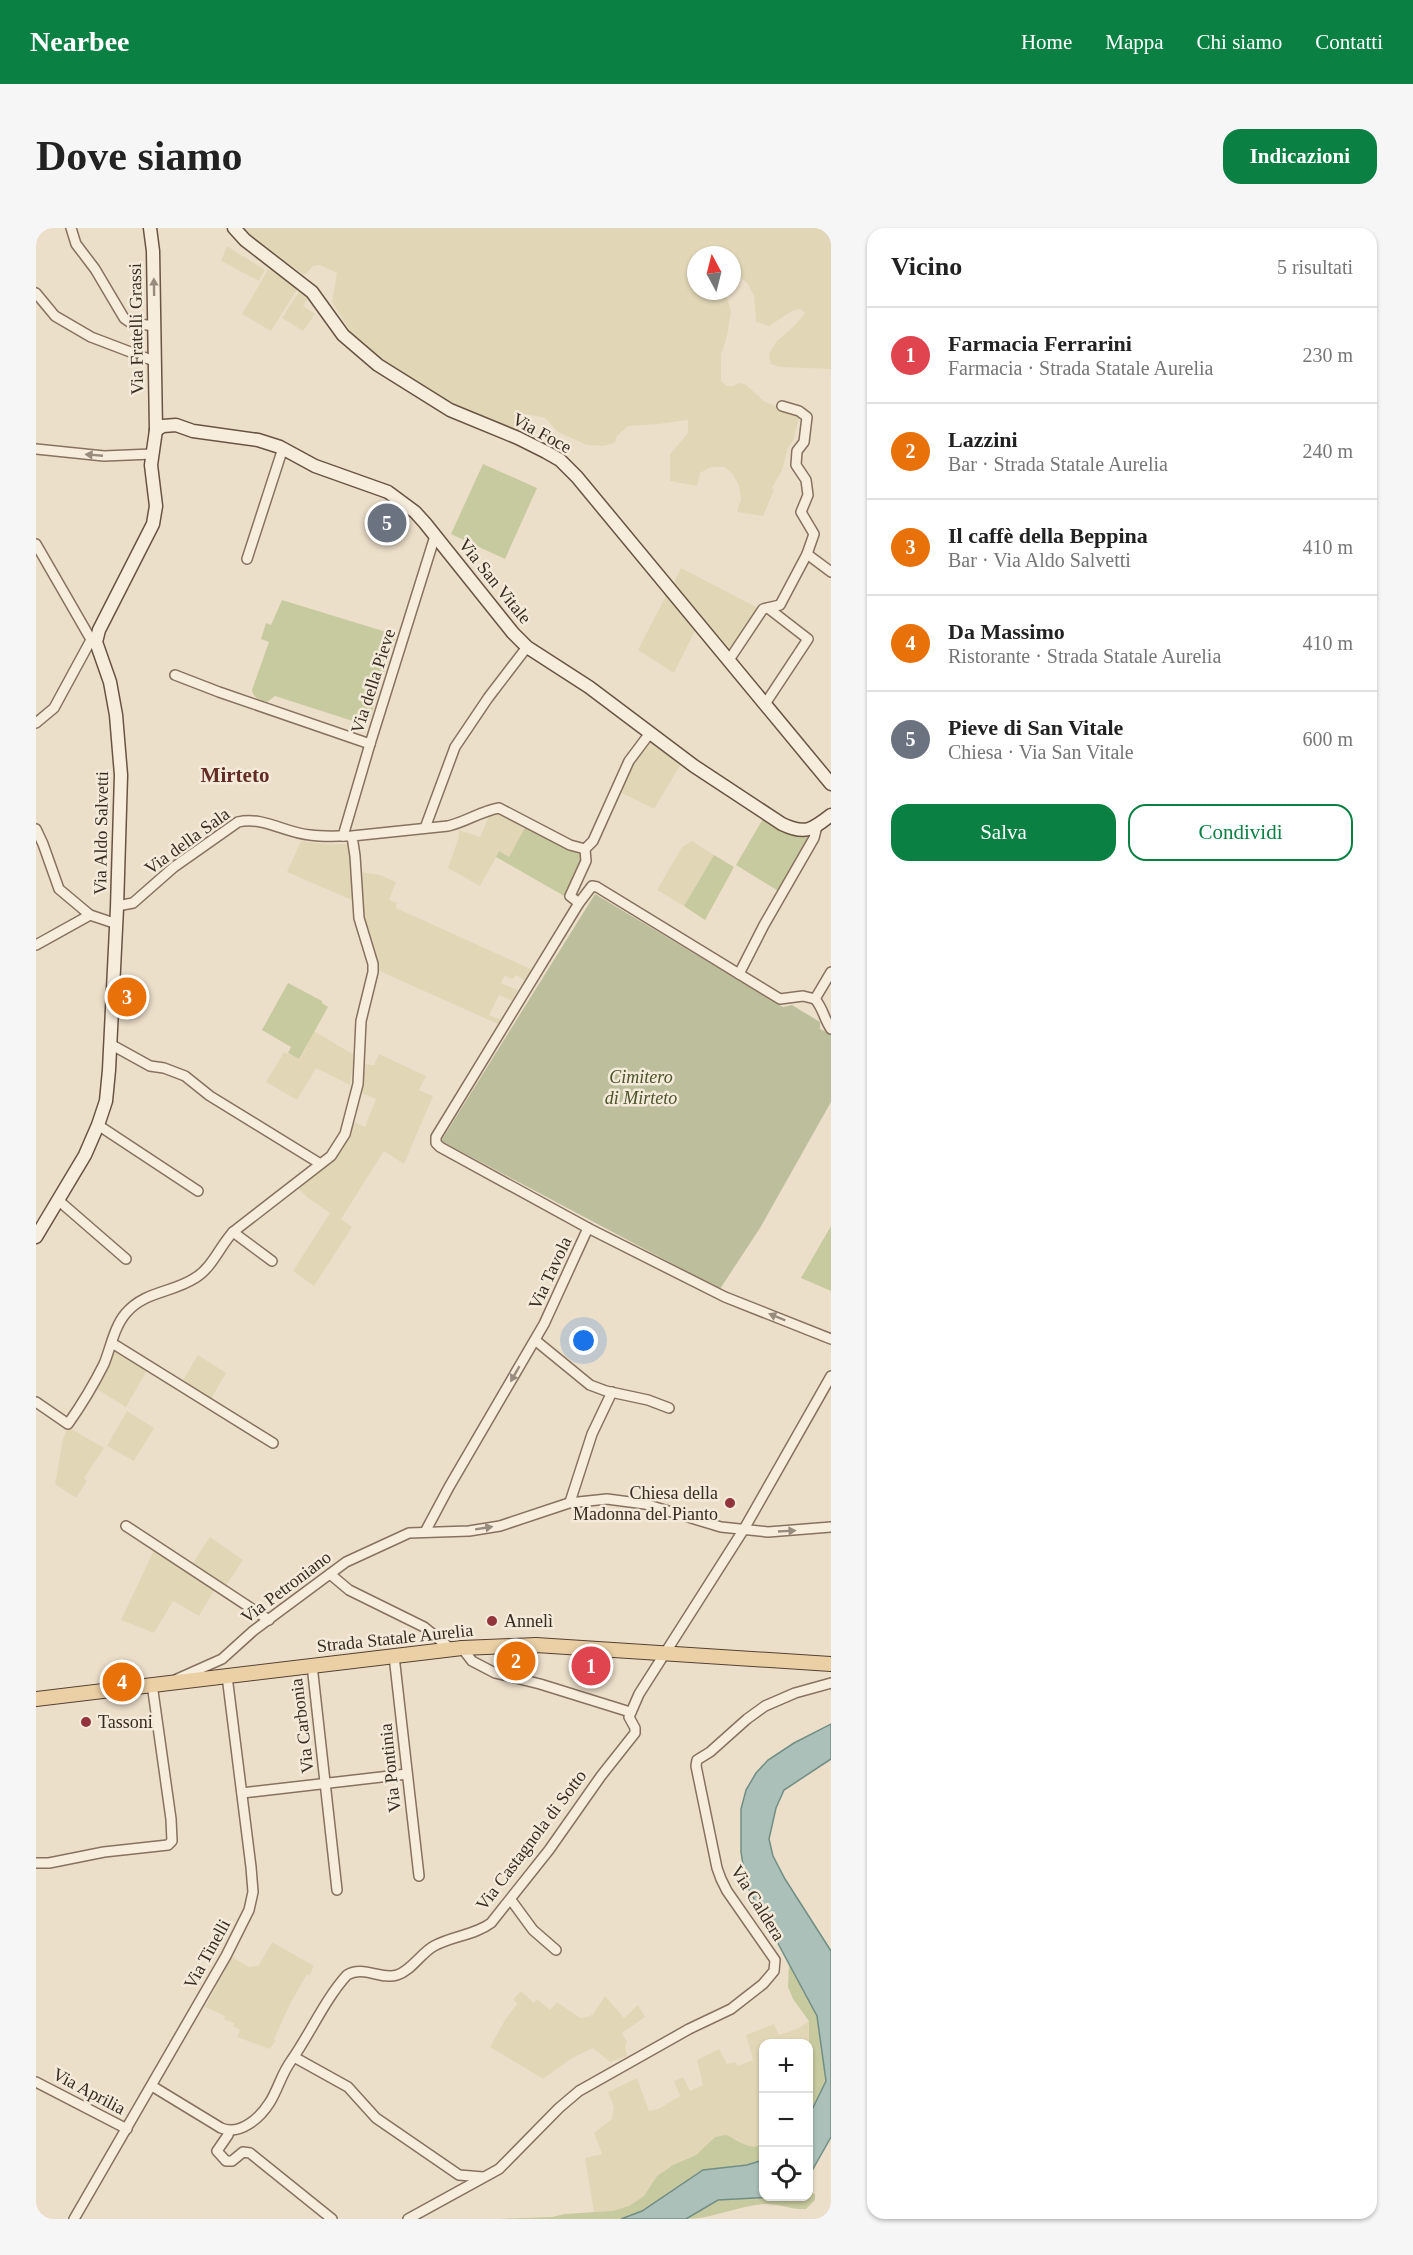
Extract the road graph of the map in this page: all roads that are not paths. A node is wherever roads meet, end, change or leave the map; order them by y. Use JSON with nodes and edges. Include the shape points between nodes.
{"nodes":[{"id":1,"x":71,"y":228,"type":"edge"},
{"id":2,"x":150,"y":228,"type":"edge"},
{"id":3,"x":234,"y":228,"type":"edge"},
{"id":4,"x":36,"y":293,"type":"edge"},
{"id":5,"x":154,"y":326,"type":"junction"},
{"id":6,"x":154,"y":361,"type":"junction"},
{"id":7,"x":782,"y":406,"type":"dead end"},
{"id":8,"x":156,"y":430,"type":"junction"},
{"id":9,"x":283,"y":448,"type":"junction"},
{"id":10,"x":36,"y":449,"type":"edge"},
{"id":11,"x":152,"y":454,"type":"junction"},
{"id":12,"x":435,"y":536,"type":"junction"},
{"id":13,"x":36,"y":544,"type":"edge"},
{"id":14,"x":807,"y":554,"type":"junction"},
{"id":15,"x":247,"y":559,"type":"dead end"},
{"id":16,"x":831,"y":572,"type":"edge"},
{"id":17,"x":768,"y":608,"type":"junction"},
{"id":18,"x":94,"y":640,"type":"junction"},
{"id":19,"x":527,"y":646,"type":"junction"},
{"id":20,"x":729,"y":660,"type":"junction"},
{"id":21,"x":176,"y":675,"type":"dead end"},
{"id":22,"x":765,"y":704,"type":"junction"},
{"id":23,"x":36,"y":723,"type":"edge"},
{"id":24,"x":650,"y":733,"type":"junction"},
{"id":25,"x":370,"y":744,"type":"junction"},
{"id":26,"x":831,"y":784,"type":"edge"},
{"id":27,"x":831,"y":815,"type":"edge"},
{"id":28,"x":817,"y":826,"type":"junction"},
{"id":29,"x":424,"y":828,"type":"junction"},
{"id":30,"x":36,"y":830,"type":"edge"},
{"id":31,"x":347,"y":836,"type":"junction"},
{"id":32,"x":585,"y":849,"type":"junction"},
{"id":33,"x":579,"y":903,"type":"junction"},
{"id":34,"x":117,"y":906,"type":"junction"},
{"id":35,"x":90,"y":915,"type":"junction"},
{"id":36,"x":117,"y":924,"type":"junction"},
{"id":37,"x":36,"y":945,"type":"edge"},
{"id":38,"x":831,"y":972,"type":"edge"},
{"id":39,"x":739,"y":974,"type":"junction"},
{"id":40,"x":815,"y":999,"type":"junction"},
{"id":41,"x":831,"y":1029,"type":"edge"},
{"id":42,"x":112,"y":1045,"type":"junction"},
{"id":43,"x":98,"y":1125,"type":"junction"},
{"id":44,"x":320,"y":1163,"type":"junction"},
{"id":45,"x":198,"y":1191,"type":"dead end"},
{"id":46,"x":57,"y":1200,"type":"junction"},
{"id":47,"x":588,"y":1228,"type":"junction"},
{"id":48,"x":233,"y":1232,"type":"junction"},
{"id":49,"x":36,"y":1237,"type":"edge"},
{"id":50,"x":126,"y":1259,"type":"dead end"},
{"id":51,"x":272,"y":1261,"type":"dead end"},
{"id":52,"x":831,"y":1339,"type":"edge"},
{"id":53,"x":535,"y":1340,"type":"junction"},
{"id":54,"x":112,"y":1343,"type":"junction"},
{"id":55,"x":831,"y":1376,"type":"edge"},
{"id":56,"x":612,"y":1392,"type":"junction"},
{"id":57,"x":36,"y":1402,"type":"edge"},
{"id":58,"x":669,"y":1408,"type":"dead end"},
{"id":59,"x":273,"y":1443,"type":"dead end"},
{"id":60,"x":570,"y":1502,"type":"junction"},
{"id":61,"x":126,"y":1526,"type":"dead end"},
{"id":62,"x":831,"y":1527,"type":"edge"},
{"id":63,"x":744,"y":1529,"type":"junction"},
{"id":64,"x":425,"y":1532,"type":"junction"},
{"id":65,"x":330,"y":1575,"type":"junction"},
{"id":66,"x":269,"y":1620,"type":"junction"},
{"id":67,"x":457,"y":1649,"type":"junction"},
{"id":68,"x":665,"y":1653,"type":"junction"},
{"id":69,"x":394,"y":1656,"type":"junction"},
{"id":70,"x":831,"y":1664,"type":"edge"},
{"id":71,"x":312,"y":1665,"type":"junction"},
{"id":72,"x":227,"y":1676,"type":"junction"},
{"id":73,"x":172,"y":1682,"type":"junction"},
{"id":74,"x":831,"y":1683,"type":"edge"},
{"id":75,"x":152,"y":1684,"type":"junction"},
{"id":76,"x":36,"y":1699,"type":"edge"},
{"id":77,"x":630,"y":1712,"type":"junction"},
{"id":78,"x":407,"y":1774,"type":"junction"},
{"id":79,"x":325,"y":1783,"type":"junction"},
{"id":80,"x":242,"y":1793,"type":"junction"},
{"id":81,"x":36,"y":1863,"type":"edge"},
{"id":82,"x":419,"y":1876,"type":"dead end"},
{"id":83,"x":338,"y":1890,"type":"dead end"},
{"id":84,"x":511,"y":1900,"type":"junction"},
{"id":85,"x":556,"y":1950,"type":"dead end"},
{"id":86,"x":294,"y":2057,"type":"junction"},
{"id":87,"x":36,"y":2082,"type":"edge"},
{"id":88,"x":152,"y":2085,"type":"junction"},
{"id":89,"x":127,"y":2130,"type":"junction"},
{"id":90,"x":229,"y":2131,"type":"junction"},
{"id":91,"x":485,"y":2177,"type":"junction"},
{"id":92,"x":74,"y":2219,"type":"edge"},
{"id":93,"x":332,"y":2219,"type":"edge"},
{"id":94,"x":408,"y":2219,"type":"edge"}],
"edges":[{"from":1,"to":5,"type":"street","via":[[76,244],[124,318]]},
{"from":5,"to":2,"type":"street","name":"Via Fratelli Grassi","one_way":true},
{"from":3,"to":20,"type":"street","name":"Via Foce","via":[[312,292],[343,335],[378,365],[450,410],[560,460]]},
{"from":4,"to":6,"type":"street","via":[[55,316],[91,337]]},
{"from":5,"to":6,"type":"street","name":"Via Fratelli Grassi"},
{"from":6,"to":8,"type":"street","name":"Via Fratelli Grassi"},
{"from":7,"to":14,"type":"street","via":[[807,417],[796,465],[806,480],[808,495],[801,512],[814,534]]},
{"from":8,"to":9,"type":"street","name":"Via San Vitale","via":[[177,425]]},
{"from":8,"to":11,"type":"street"},
{"from":9,"to":12,"type":"street","name":"Via San Vitale","via":[[315,466],[387,492],[415,512]]},
{"from":9,"to":15,"type":"street"},
{"from":11,"to":10,"type":"street","one_way":true,"via":[[104,456]]},
{"from":11,"to":18,"type":"street","via":[[156,506],[153,524]]},
{"from":12,"to":19,"type":"street","name":"Via San Vitale"},
{"from":12,"to":25,"type":"street","name":"Via della Pieve"},
{"from":13,"to":18,"type":"street"},
{"from":14,"to":16,"type":"street"},
{"from":14,"to":17,"type":"street","via":[[780,605]]},
{"from":17,"to":20,"type":"street","via":[[763,609]]},
{"from":17,"to":22,"type":"street","via":[[808,639]]},
{"from":18,"to":23,"type":"street","via":[[54,708]]},
{"from":18,"to":34,"type":"street","name":"Via Aldo Salvetti","via":[[110,682],[120,749]]},
{"from":19,"to":24,"type":"street","name":"Via San Vitale"},
{"from":19,"to":29,"type":"street","via":[[455,747]]},
{"from":20,"to":22,"type":"street","name":"Via Foce"},
{"from":21,"to":25,"type":"street"},
{"from":22,"to":26,"type":"street","name":"Via Foce"},
{"from":24,"to":28,"type":"street","name":"Via San Vitale","via":[[782,824],[796,831]]},
{"from":24,"to":32,"type":"street","via":[[629,761],[593,841]]},
{"from":25,"to":31,"type":"street","name":"Via della Pieve"},
{"from":27,"to":28,"type":"street"},
{"from":28,"to":39,"type":"street"},
{"from":29,"to":31,"type":"street","name":"Via della Sala"},
{"from":29,"to":32,"type":"street","name":"Via della Sala","via":[[462,823],[499,808],[570,846]]},
{"from":30,"to":35,"type":"street","via":[[59,889]]},
{"from":31,"to":34,"type":"street","name":"Via della Sala","via":[[310,835],[248,819],[238,822],[174,867],[133,903]]},
{"from":31,"to":44,"type":"street","via":[[356,856],[358,911],[373,972],[361,1021],[358,1084],[345,1134],[331,1156]]},
{"from":32,"to":33,"type":"street","via":[[587,857],[570,896]]},
{"from":33,"to":39,"type":"street","via":[[588,889],[597,887]]},
{"from":33,"to":47,"type":"street","via":[[436,1137],[436,1143]]},
{"from":34,"to":36,"type":"street","name":"Via Aldo Salvetti"},
{"from":35,"to":36,"type":"street"},
{"from":35,"to":37,"type":"street"},
{"from":36,"to":42,"type":"street","name":"Via Aldo Salvetti"},
{"from":38,"to":40,"type":"street"},
{"from":39,"to":40,"type":"street","via":[[780,999]]},
{"from":40,"to":41,"type":"street"},
{"from":42,"to":43,"type":"street","name":"Via Aldo Salvetti","via":[[106,1101]]},
{"from":42,"to":44,"type":"street","via":[[150,1066],[185,1077]]},
{"from":43,"to":45,"type":"street"},
{"from":43,"to":46,"type":"street","name":"Via Aldo Salvetti"},
{"from":44,"to":48,"type":"street"},
{"from":46,"to":49,"type":"street","name":"Via Aldo Salvetti"},
{"from":46,"to":50,"type":"street"},
{"from":52,"to":47,"type":"street","name":"Via Tavola","one_way":true,"via":[[724,1297]]},
{"from":47,"to":53,"type":"street","name":"Via Tavola"},
{"from":48,"to":51,"type":"street"},
{"from":48,"to":54,"type":"street","via":[[196,1277],[139,1300],[118,1324]]},
{"from":53,"to":56,"type":"street","via":[[590,1385]]},
{"from":53,"to":64,"type":"street","name":"Via Tavola","one_way":true},
{"from":54,"to":57,"type":"street","via":[[103,1366],[68,1424]]},
{"from":54,"to":59,"type":"street"},
{"from":55,"to":63,"type":"street","name":"Via Castagnola di Sotto"},
{"from":56,"to":58,"type":"street"},
{"from":56,"to":60,"type":"street","via":[[592,1434]]},
{"from":60,"to":63,"type":"street","name":"Via Petroniano","via":[[624,1500],[706,1524]]},
{"from":64,"to":60,"type":"street","name":"Via Petroniano","one_way":true,"via":[[500,1526]]},
{"from":61,"to":66,"type":"street"},
{"from":63,"to":62,"type":"street","name":"Via Petroniano","one_way":true,"via":[[768,1532]]},
{"from":63,"to":68,"type":"street","name":"Via Castagnola di Sotto"},
{"from":64,"to":65,"type":"street","name":"Via Petroniano","via":[[410,1533],[346,1562]]},
{"from":65,"to":66,"type":"street","name":"Via Petroniano"},
{"from":65,"to":67,"type":"street","via":[[349,1590]]},
{"from":66,"to":73,"type":"street","name":"Via Petroniano","via":[[222,1659]]},
{"from":67,"to":68,"type":"main road","name":"Strada Statale Aurelia","via":[[536,1644]]},
{"from":67,"to":69,"type":"main road","name":"Strada Statale Aurelia"},
{"from":67,"to":77,"type":"street","via":[[495,1673]]},
{"from":68,"to":70,"type":"main road","name":"Strada Statale Aurelia"},
{"from":68,"to":77,"type":"street","name":"Via Castagnola di Sotto"},
{"from":69,"to":71,"type":"main road","name":"Strada Statale Aurelia"},
{"from":69,"to":78,"type":"street","name":"Via Pontinia"},
{"from":71,"to":72,"type":"main road","name":"Strada Statale Aurelia"},
{"from":71,"to":79,"type":"street","name":"Via Carbonia"},
{"from":72,"to":73,"type":"main road","name":"Strada Statale Aurelia"},
{"from":72,"to":80,"type":"street","name":"Via Tinelli"},
{"from":73,"to":75,"type":"main road","name":"Strada Statale Aurelia"},
{"from":74,"to":91,"type":"street","name":"Via Caldera","via":[[765,1706],[697,1760],[717,1868],[727,1891],[775,1960],[774,1971],[731,2009],[579,2091],[499,2169]]},
{"from":75,"to":76,"type":"main road","name":"Strada Statale Aurelia"},
{"from":75,"to":81,"type":"street","via":[[172,1841],[168,1845]]},
{"from":77,"to":84,"type":"street","name":"Via Castagnola di Sotto","via":[[635,1733]]},
{"from":78,"to":79,"type":"street","name":"Via Carbonia"},
{"from":78,"to":82,"type":"street","name":"Via Pontinia"},
{"from":79,"to":80,"type":"street","name":"Via Carbonia"},
{"from":79,"to":83,"type":"street","name":"Via Carbonia"},
{"from":80,"to":88,"type":"street","name":"Via Tinelli","via":[[253,1892],[249,1910]]},
{"from":84,"to":85,"type":"street"},
{"from":84,"to":86,"type":"street","name":"Via Castagnola di Sotto","via":[[486,1926],[433,1947],[396,1976],[352,1972]]},
{"from":86,"to":90,"type":"street","name":"Via Castagnola di Sotto","via":[[270,2103],[247,2126]]},
{"from":86,"to":91,"type":"street","via":[[348,2087],[374,2115],[459,2175]]},
{"from":87,"to":89,"type":"street","name":"Via Aprilia"},
{"from":88,"to":89,"type":"street","name":"Via Tinelli"},
{"from":88,"to":90,"type":"street"},
{"from":89,"to":92,"type":"street","name":"Via Tinelli"},
{"from":90,"to":93,"type":"street","via":[[217,2153],[229,2162],[243,2152],[250,2153]]},
{"from":91,"to":94,"type":"street","name":"Via Caldera"}]}
